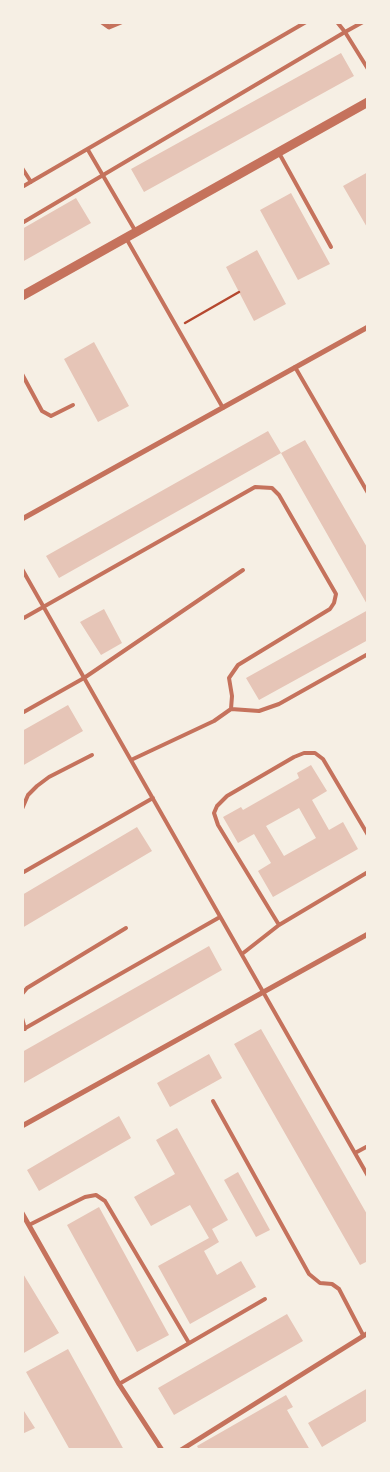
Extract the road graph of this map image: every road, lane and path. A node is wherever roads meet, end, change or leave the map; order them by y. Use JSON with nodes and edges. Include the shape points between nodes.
{"nodes":[{"id":1,"x":102,"y":22,"type":"edge"},
{"id":2,"x":121,"y":22,"type":"edge"},
{"id":3,"x":306,"y":22,"type":"edge"},
{"id":4,"x":337,"y":22,"type":"edge"},
{"id":5,"x":363,"y":22,"type":"edge"},
{"id":6,"x":345,"y":32,"type":"junction"},
{"id":7,"x":368,"y":69,"type":"edge"},
{"id":8,"x":368,"y":102,"type":"edge"},
{"id":9,"x":88,"y":150,"type":"junction"},
{"id":10,"x":278,"y":153,"type":"junction"},
{"id":11,"x":22,"y":168,"type":"edge"},
{"id":12,"x":103,"y":175,"type":"junction"},
{"id":13,"x":30,"y":182,"type":"junction"},
{"id":14,"x":22,"y":186,"type":"edge"},
{"id":15,"x":22,"y":222,"type":"edge"},
{"id":16,"x":136,"y":232,"type":"junction"},
{"id":17,"x":126,"y":238,"type":"junction"},
{"id":18,"x":331,"y":247,"type":"dead end"},
{"id":19,"x":239,"y":292,"type":"dead end"},
{"id":20,"x":22,"y":296,"type":"edge"},
{"id":21,"x":368,"y":326,"type":"edge"},
{"id":22,"x":177,"y":327,"type":"junction"},
{"id":23,"x":296,"y":367,"type":"junction"},
{"id":24,"x":22,"y":374,"type":"edge"},
{"id":25,"x":73,"y":404,"type":"dead end"},
{"id":26,"x":223,"y":408,"type":"junction"},
{"id":27,"x":368,"y":493,"type":"edge"},
{"id":28,"x":22,"y":519,"type":"edge"},
{"id":29,"x":22,"y":569,"type":"edge"},
{"id":30,"x":243,"y":570,"type":"dead end"},
{"id":31,"x":44,"y":607,"type":"junction"},
{"id":32,"x":22,"y":619,"type":"edge"},
{"id":33,"x":368,"y":654,"type":"edge"},
{"id":34,"x":84,"y":678,"type":"junction"},
{"id":35,"x":231,"y":709,"type":"junction"},
{"id":36,"x":22,"y":713,"type":"edge"},
{"id":37,"x":92,"y":755,"type":"dead end"},
{"id":38,"x":131,"y":760,"type":"junction"},
{"id":39,"x":153,"y":798,"type":"junction"},
{"id":40,"x":22,"y":809,"type":"edge"},
{"id":41,"x":368,"y":835,"type":"edge"},
{"id":42,"x":368,"y":872,"type":"edge"},
{"id":43,"x":22,"y":873,"type":"edge"},
{"id":44,"x":220,"y":917,"type":"junction"},
{"id":45,"x":279,"y":925,"type":"junction"},
{"id":46,"x":126,"y":928,"type":"dead end"},
{"id":47,"x":368,"y":934,"type":"edge"},
{"id":48,"x":242,"y":954,"type":"junction"},
{"id":49,"x":263,"y":992,"type":"junction"},
{"id":50,"x":22,"y":994,"type":"edge"},
{"id":51,"x":22,"y":1018,"type":"edge"},
{"id":52,"x":24,"y":1030,"type":"edge"},
{"id":53,"x":213,"y":1101,"type":"dead end"},
{"id":54,"x":22,"y":1126,"type":"edge"},
{"id":55,"x":368,"y":1146,"type":"edge"},
{"id":56,"x":355,"y":1153,"type":"junction"},
{"id":57,"x":368,"y":1176,"type":"edge"},
{"id":58,"x":22,"y":1213,"type":"edge"},
{"id":59,"x":29,"y":1225,"type":"junction"},
{"id":60,"x":265,"y":1299,"type":"dead end"},
{"id":61,"x":365,"y":1334,"type":"edge"},
{"id":62,"x":190,"y":1342,"type":"junction"},
{"id":63,"x":119,"y":1384,"type":"junction"},
{"id":64,"x":162,"y":1450,"type":"edge"},
{"id":65,"x":181,"y":1450,"type":"edge"}],
"edges":[{"from":1,"to":2,"type":"street","via":[[109,27]]},
{"from":3,"to":9,"type":"lane"},
{"from":4,"to":6,"type":"lane"},
{"from":5,"to":6,"type":"lane"},
{"from":6,"to":7,"type":"lane"},
{"from":6,"to":12,"type":"lane"},
{"from":8,"to":10,"type":"street"},
{"from":9,"to":12,"type":"lane"},
{"from":9,"to":13,"type":"lane"},
{"from":10,"to":16,"type":"street"},
{"from":10,"to":18,"type":"lane"},
{"from":11,"to":13,"type":"lane"},
{"from":12,"to":15,"type":"lane"},
{"from":12,"to":16,"type":"lane"},
{"from":13,"to":14,"type":"lane"},
{"from":16,"to":17,"type":"street"},
{"from":17,"to":20,"type":"street"},
{"from":17,"to":22,"type":"lane"},
{"from":19,"to":22,"type":"path"},
{"from":21,"to":23,"type":"street"},
{"from":22,"to":26,"type":"lane"},
{"from":23,"to":26,"type":"street"},
{"from":23,"to":27,"type":"lane"},
{"from":24,"to":25,"type":"lane","via":[[42,411],[51,416]]},
{"from":26,"to":28,"type":"street"},
{"from":29,"to":31,"type":"lane"},
{"from":30,"to":34,"type":"lane"},
{"from":31,"to":32,"type":"lane"},
{"from":31,"to":34,"type":"lane"},
{"from":31,"to":35,"type":"lane","via":[[255,487],[272,488],[336,594],[330,609],[238,665],[229,678]]},
{"from":33,"to":35,"type":"lane","via":[[279,704],[259,711]]},
{"from":34,"to":36,"type":"lane"},
{"from":34,"to":38,"type":"lane"},
{"from":35,"to":38,"type":"lane","via":[[214,721]]},
{"from":37,"to":40,"type":"lane","via":[[43,782],[28,794]]},
{"from":38,"to":39,"type":"lane"},
{"from":39,"to":43,"type":"lane"},
{"from":39,"to":44,"type":"lane"},
{"from":41,"to":45,"type":"lane","via":[[323,759],[315,754],[304,753],[294,757],[227,796],[216,806],[214,813],[218,825]]},
{"from":42,"to":45,"type":"lane"},
{"from":44,"to":48,"type":"lane"},
{"from":44,"to":52,"type":"lane"},
{"from":45,"to":48,"type":"lane"},
{"from":46,"to":50,"type":"lane"},
{"from":47,"to":49,"type":"street"},
{"from":48,"to":49,"type":"lane"},
{"from":49,"to":54,"type":"street"},
{"from":49,"to":56,"type":"lane"},
{"from":51,"to":52,"type":"lane"},
{"from":53,"to":61,"type":"lane","via":[[309,1274],[320,1283],[332,1284],[338,1289]]},
{"from":55,"to":56,"type":"lane"},
{"from":56,"to":57,"type":"lane"},
{"from":58,"to":59,"type":"street"},
{"from":59,"to":62,"type":"lane","via":[[85,1197],[96,1195],[105,1201]]},
{"from":59,"to":63,"type":"street"},
{"from":60,"to":62,"type":"lane"},
{"from":61,"to":65,"type":"street"},
{"from":62,"to":63,"type":"lane"},
{"from":63,"to":64,"type":"street"}]}
